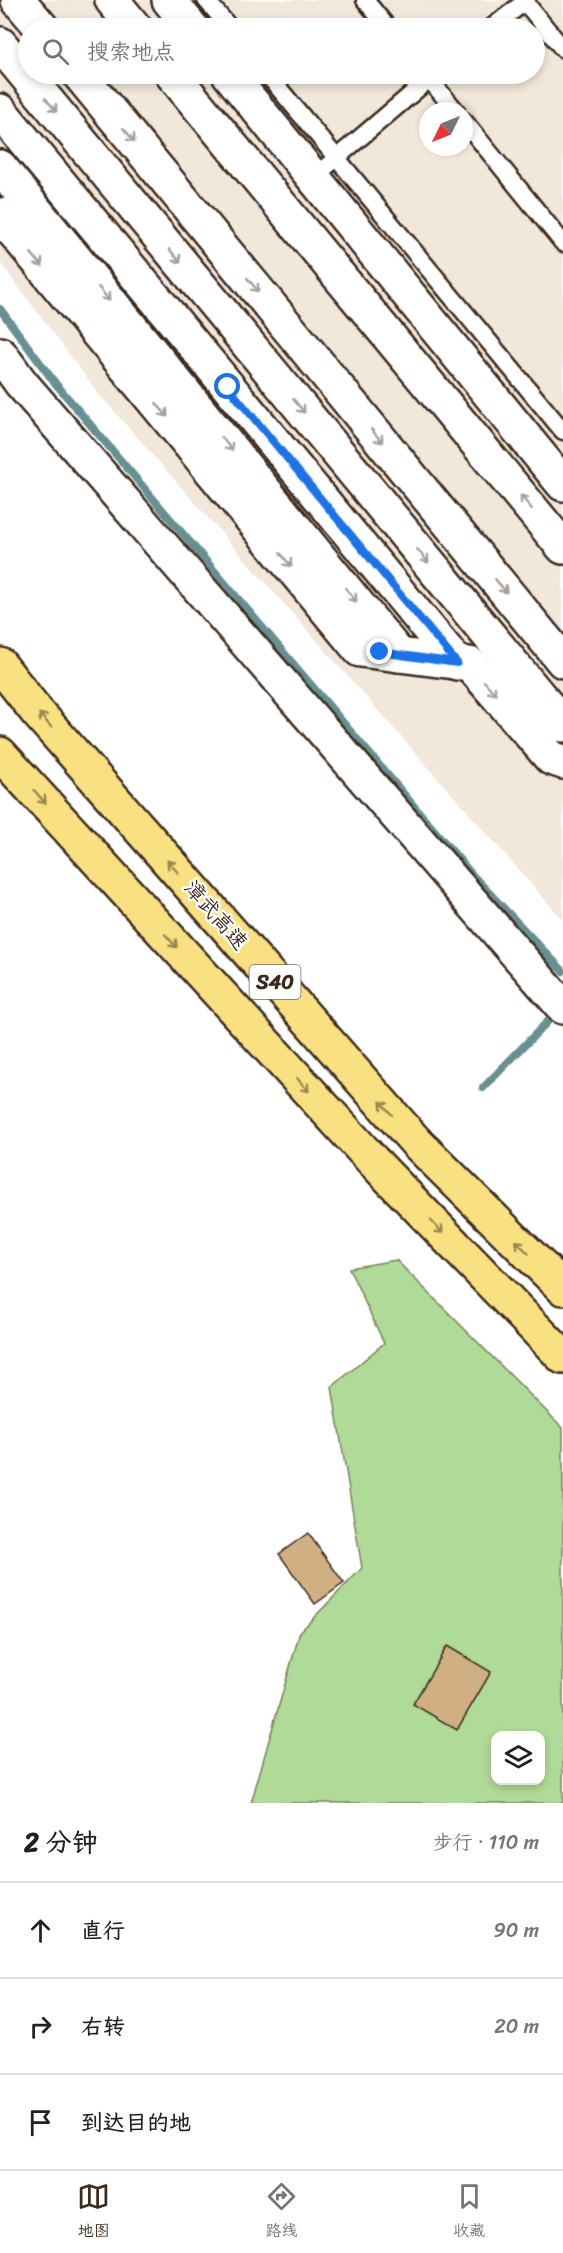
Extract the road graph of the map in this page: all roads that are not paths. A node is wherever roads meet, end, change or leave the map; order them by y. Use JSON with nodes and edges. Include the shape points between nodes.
{"nodes":[{"id":1,"x":18,"y":0,"type":"edge"},
{"id":2,"x":112,"y":0,"type":"edge"},
{"id":3,"x":169,"y":0,"type":"edge"},
{"id":4,"x":207,"y":0,"type":"edge"},
{"id":5,"x":365,"y":0,"type":"edge"},
{"id":6,"x":526,"y":1,"type":"edge"},
{"id":7,"x":33,"y":18,"type":"edge"},
{"id":8,"x":127,"y":18,"type":"edge"},
{"id":9,"x":184,"y":18,"type":"edge"},
{"id":10,"x":222,"y":18,"type":"edge"},
{"id":11,"x":380,"y":18,"type":"edge"},
{"id":12,"x":504,"y":18,"type":"edge"},
{"id":13,"x":539,"y":18,"type":"edge"},
{"id":14,"x":545,"y":26,"type":"edge"},
{"id":15,"x":0,"y":44,"type":"edge"},
{"id":16,"x":563,"y":49,"type":"edge"},
{"id":17,"x":18,"y":66,"type":"edge"},
{"id":18,"x":33,"y":84,"type":"edge"},
{"id":19,"x":87,"y":84,"type":"edge"},
{"id":20,"x":180,"y":84,"type":"edge"},
{"id":21,"x":239,"y":84,"type":"edge"},
{"id":22,"x":273,"y":84,"type":"edge"},
{"id":23,"x":420,"y":84,"type":"edge"},
{"id":24,"x":436,"y":84,"type":"edge"},
{"id":25,"x":450,"y":102,"type":"edge"},
{"id":26,"x":0,"y":111,"type":"edge"},
{"id":27,"x":473,"y":132,"type":"edge"},
{"id":28,"x":0,"y":167,"type":"edge"},
{"id":29,"x":325,"y":167,"type":"junction"},
{"id":30,"x":0,"y":215,"type":"edge"},
{"id":31,"x":563,"y":243,"type":"edge"},
{"id":32,"x":0,"y":354,"type":"edge"},
{"id":33,"x":563,"y":431,"type":"edge"},
{"id":34,"x":563,"y":484,"type":"edge"},
{"id":35,"x":563,"y":547,"type":"edge"},
{"id":36,"x":399,"y":655,"type":"junction"},
{"id":37,"x":563,"y":661,"type":"edge"},
{"id":38,"x":457,"y":663,"type":"junction"},
{"id":39,"x":0,"y":664,"type":"edge"},
{"id":40,"x":563,"y":726,"type":"edge"},
{"id":41,"x":0,"y":754,"type":"edge"},
{"id":42,"x":563,"y":762,"type":"edge"},
{"id":43,"x":558,"y":1002,"type":"edge"},
{"id":44,"x":563,"y":1288,"type":"edge"},
{"id":45,"x":563,"y":1357,"type":"edge"}],
"edges":[{"from":1,"to":7,"type":"street"},
{"from":2,"to":8,"type":"street"},
{"from":3,"to":9,"type":"street"},
{"from":4,"to":10,"type":"lane"},
{"from":5,"to":11,"type":"lane"},
{"from":6,"to":12,"type":"lane"},
{"from":6,"to":13,"type":"lane"},
{"from":14,"to":16,"type":"lane"},
{"from":15,"to":17,"type":"street","one_way":true},
{"from":18,"to":40,"type":"street","one_way":true},
{"from":19,"to":37,"type":"street","one_way":true},
{"from":35,"to":20,"type":"street","one_way":true},
{"from":21,"to":29,"type":"street"},
{"from":22,"to":29,"type":"lane"},
{"from":23,"to":29,"type":"lane"},
{"from":24,"to":25,"type":"lane"},
{"from":26,"to":38,"type":"street"},
{"from":27,"to":31,"type":"lane"},
{"from":28,"to":36,"type":"street","one_way":true},
{"from":29,"to":33,"type":"lane"},
{"from":29,"to":34,"type":"street"},
{"from":30,"to":36,"type":"street","one_way":true,"via":[[360,650]]},
{"from":32,"to":43,"type":"street","via":[[28,392]]},
{"from":36,"to":38,"type":"street"},
{"from":38,"to":42,"type":"street","one_way":true,"via":[[470,664],[551,758]]},
{"from":44,"to":39,"type":"highway","name":"漳武高速","number":"S40","one_way":true,"via":[[416,1142],[37,712]]},
{"from":41,"to":45,"type":"highway","number":"S40","one_way":true,"via":[[373,1161]]}]}
